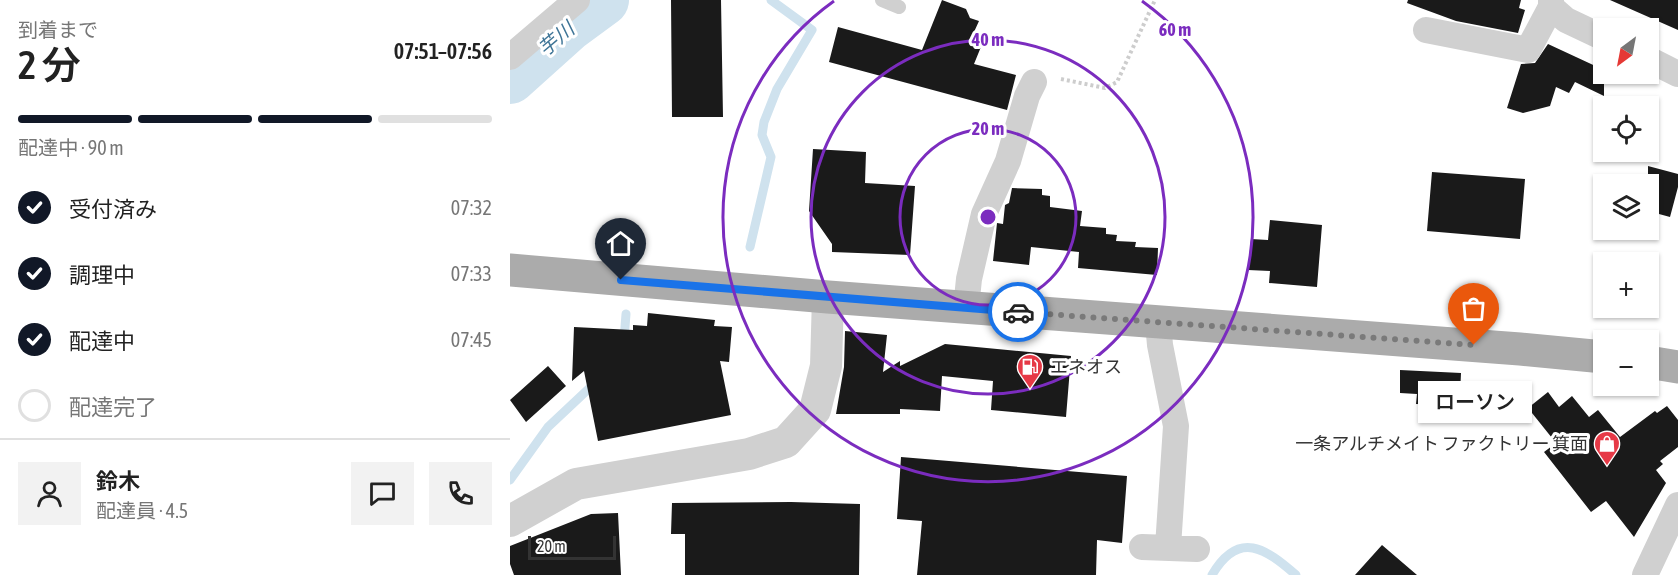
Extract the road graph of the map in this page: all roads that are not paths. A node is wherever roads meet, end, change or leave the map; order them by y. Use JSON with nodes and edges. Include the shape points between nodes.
{"nodes":[{"id":1,"x":576,"y":0,"type":"edge"},
{"id":2,"x":882,"y":0,"type":"edge"},
{"id":3,"x":1551,"y":3,"type":"edge"},
{"id":4,"x":899,"y":7,"type":"dead end"},
{"id":5,"x":1426,"y":30,"type":"dead end"},
{"id":6,"x":1593,"y":33,"type":"edge"},
{"id":7,"x":510,"y":57,"type":"edge"},
{"id":8,"x":1659,"y":64,"type":"edge"},
{"id":9,"x":1678,"y":74,"type":"edge"},
{"id":10,"x":1034,"y":82,"type":"road end"},
{"id":11,"x":510,"y":270,"type":"edge"},
{"id":12,"x":828,"y":297,"type":"junction"},
{"id":13,"x":966,"y":308,"type":"junction"},
{"id":14,"x":1158,"y":322,"type":"junction"},
{"id":15,"x":1593,"y":356,"type":"edge"},
{"id":16,"x":1659,"y":364,"type":"edge"},
{"id":17,"x":1678,"y":367,"type":"edge"},
{"id":18,"x":1678,"y":505,"type":"edge"},
{"id":19,"x":510,"y":521,"type":"edge"},
{"id":20,"x":1142,"y":547,"type":"dead end"},
{"id":21,"x":1168,"y":547,"type":"junction"},
{"id":22,"x":1197,"y":549,"type":"dead end"},
{"id":23,"x":1645,"y":575,"type":"edge"}],
"edges":[{"from":1,"to":7,"type":"street"},
{"from":2,"to":4,"type":"lane"},
{"from":3,"to":5,"type":"street","via":[[1528,50]]},
{"from":3,"to":6,"type":"street","via":[[1566,20]]},
{"from":8,"to":9,"type":"street"},
{"from":10,"to":13,"type":"street","via":[[1008,160],[984,214]]},
{"from":11,"to":12,"type":"main road"},
{"from":12,"to":13,"type":"main road"},
{"from":12,"to":19,"type":"street","via":[[826,366],[815,410],[786,442],[750,454],[576,484]]},
{"from":13,"to":14,"type":"main road"},
{"from":14,"to":15,"type":"main road"},
{"from":14,"to":21,"type":"street","via":[[1176,426]]},
{"from":16,"to":17,"type":"main road"},
{"from":18,"to":23,"type":"street"},
{"from":20,"to":21,"type":"street"},
{"from":21,"to":22,"type":"street"}]}
